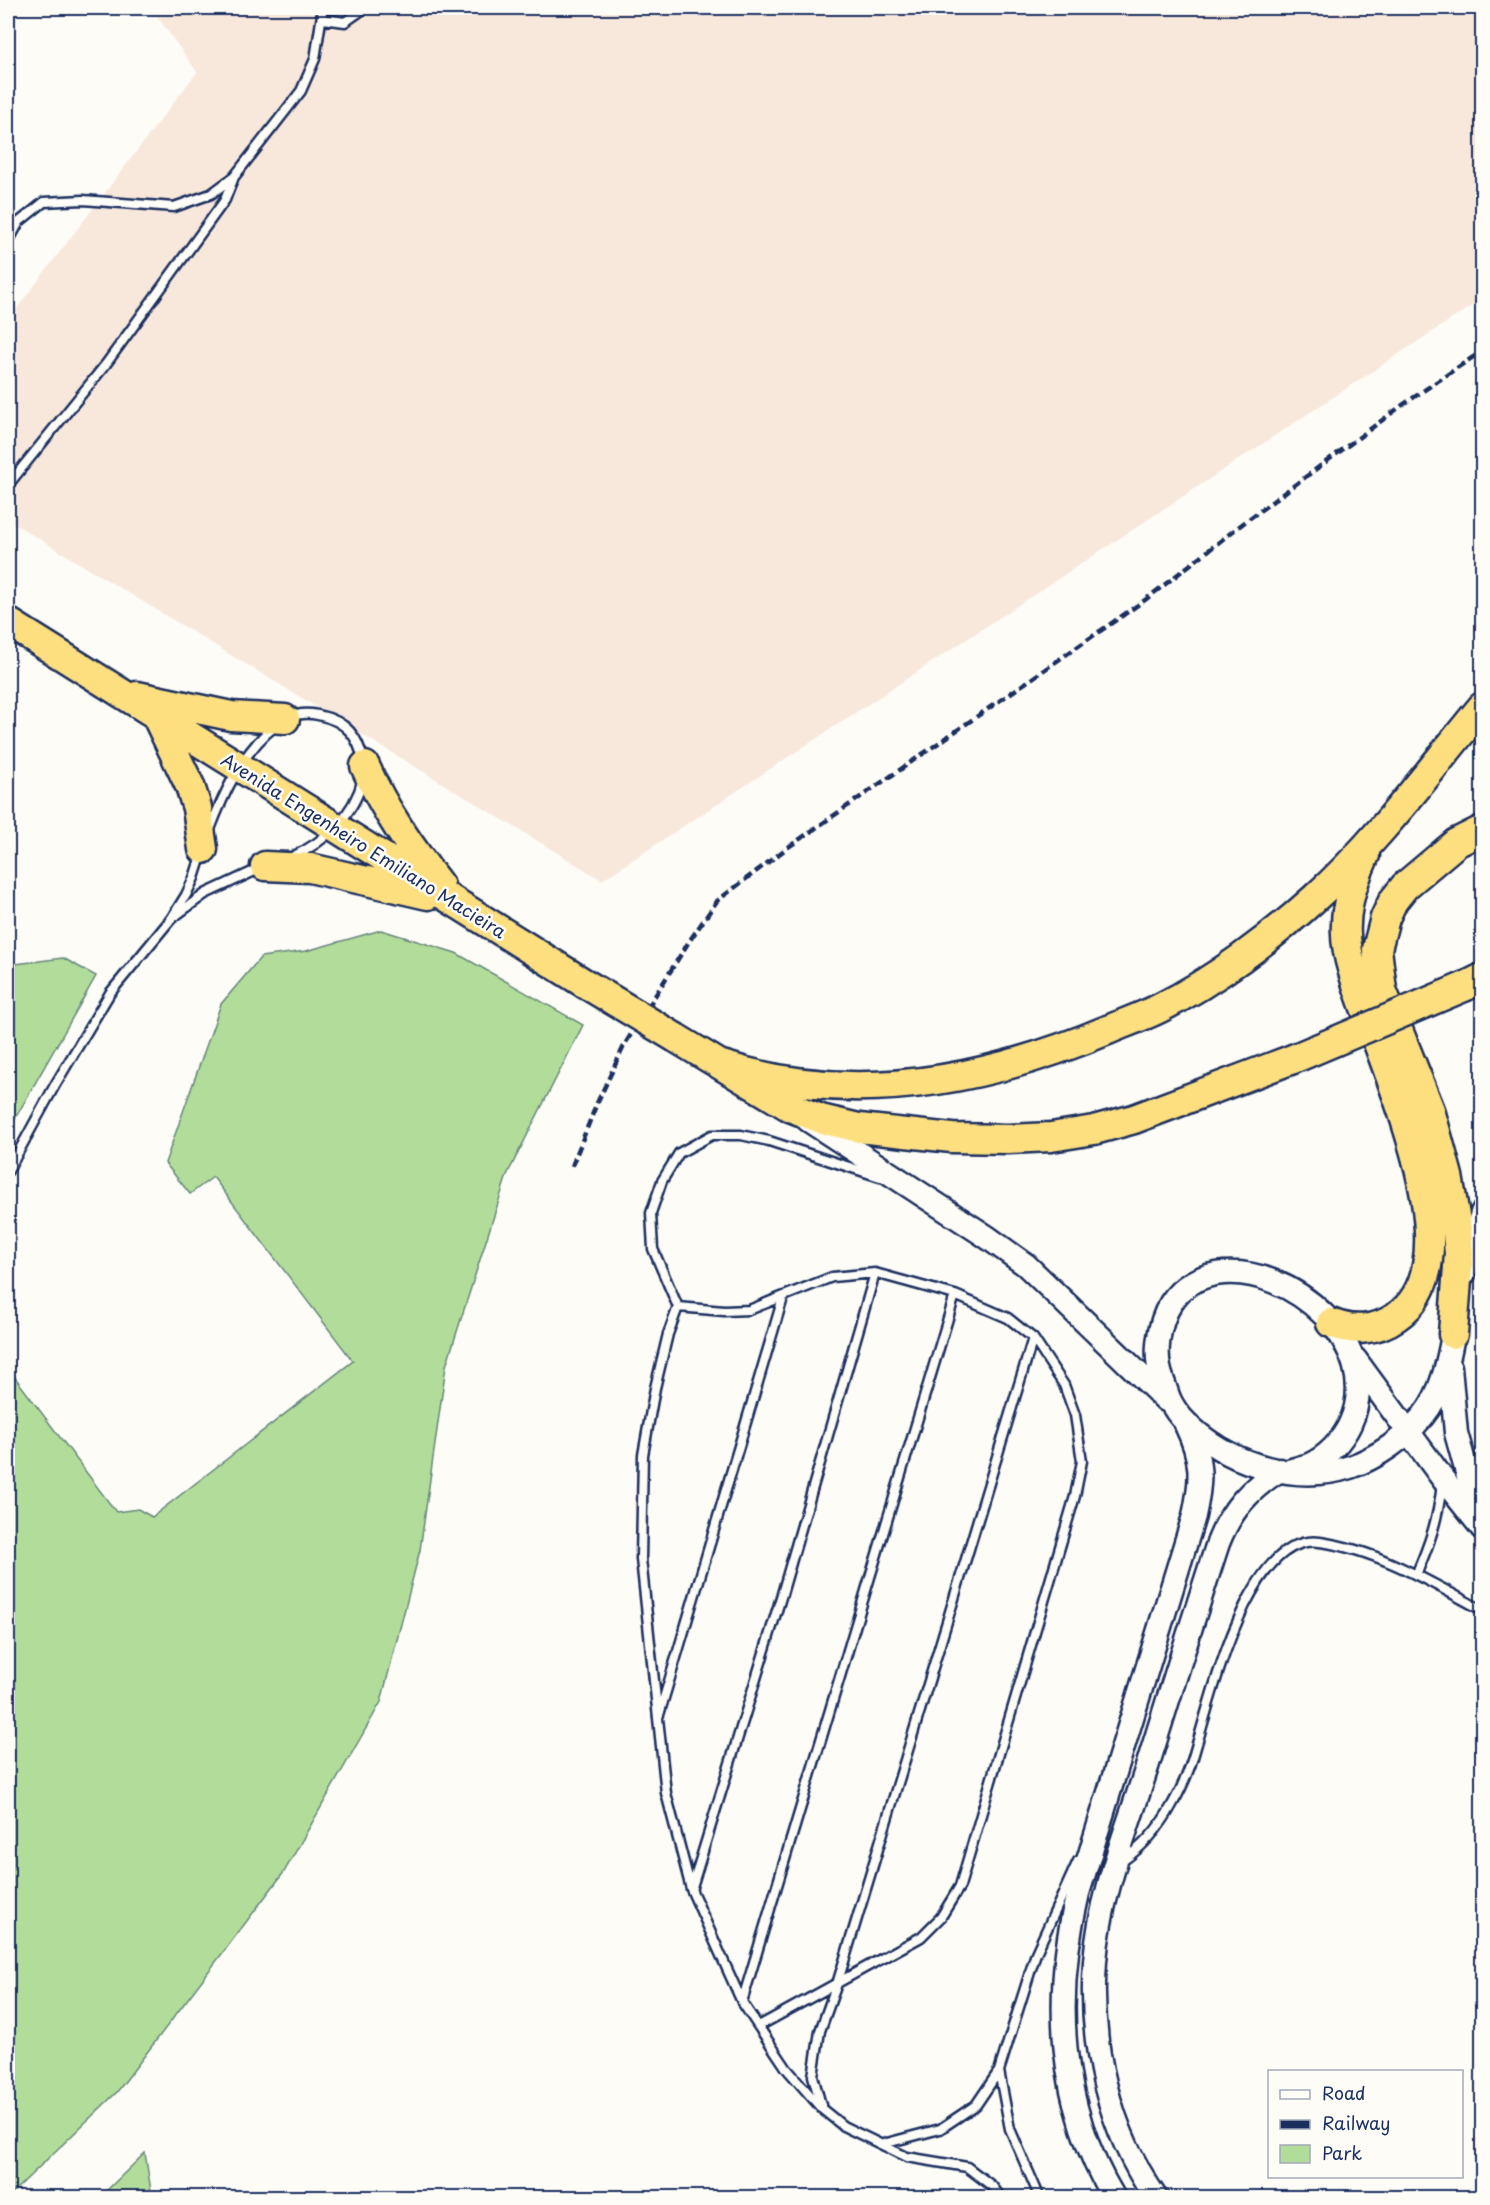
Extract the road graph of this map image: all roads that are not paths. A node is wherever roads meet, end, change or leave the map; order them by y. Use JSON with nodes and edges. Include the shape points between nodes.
{"nodes":[{"id":1,"x":323,"y":8,"type":"edge"},
{"id":2,"x":365,"y":8,"type":"edge"},
{"id":3,"x":323,"y":19,"type":"junction"},
{"id":4,"x":234,"y":177,"type":"junction"},
{"id":5,"x":8,"y":242,"type":"edge"},
{"id":6,"x":8,"y":485,"type":"edge"},
{"id":7,"x":8,"y":622,"type":"edge"},
{"id":8,"x":120,"y":693,"type":"junction"},
{"id":9,"x":1482,"y":707,"type":"edge"},
{"id":10,"x":156,"y":715,"type":"junction"},
{"id":11,"x":285,"y":719,"type":"junction"},
{"id":12,"x":365,"y":766,"type":"junction"},
{"id":13,"x":239,"y":768,"type":"junction"},
{"id":14,"x":334,"y":827,"type":"junction"},
{"id":15,"x":1482,"y":830,"type":"edge"},
{"id":16,"x":1374,"y":837,"type":"junction"},
{"id":17,"x":203,"y":849,"type":"junction"},
{"id":18,"x":265,"y":866,"type":"junction"},
{"id":19,"x":450,"y":900,"type":"junction"},
{"id":20,"x":171,"y":919,"type":"junction"},
{"id":21,"x":1474,"y":982,"type":"edge"},
{"id":22,"x":722,"y":1065,"type":"junction"},
{"id":23,"x":790,"y":1107,"type":"junction"},
{"id":24,"x":8,"y":1171,"type":"edge"},
{"id":25,"x":904,"y":1184,"type":"junction"},
{"id":26,"x":1482,"y":1213,"type":"edge"},
{"id":27,"x":875,"y":1273,"type":"junction"},
{"id":28,"x":955,"y":1295,"type":"junction"},
{"id":29,"x":783,"y":1298,"type":"junction"},
{"id":30,"x":678,"y":1306,"type":"junction"},
{"id":31,"x":1330,"y":1323,"type":"junction"},
{"id":32,"x":1453,"y":1334,"type":"junction"},
{"id":33,"x":1033,"y":1338,"type":"junction"},
{"id":34,"x":1348,"y":1350,"type":"junction"},
{"id":35,"x":1178,"y":1414,"type":"junction"},
{"id":36,"x":1410,"y":1431,"type":"junction"},
{"id":37,"x":1284,"y":1471,"type":"junction"},
{"id":38,"x":1443,"y":1479,"type":"junction"},
{"id":39,"x":1482,"y":1527,"type":"edge"},
{"id":40,"x":1416,"y":1575,"type":"junction"},
{"id":41,"x":1482,"y":1610,"type":"edge"},
{"id":42,"x":658,"y":1719,"type":"junction"},
{"id":43,"x":1110,"y":1789,"type":"junction"},
{"id":44,"x":1116,"y":1866,"type":"junction"},
{"id":45,"x":691,"y":1889,"type":"junction"},
{"id":46,"x":838,"y":1981,"type":"junction"},
{"id":47,"x":742,"y":2002,"type":"junction"},
{"id":48,"x":759,"y":2026,"type":"junction"},
{"id":49,"x":999,"y":2071,"type":"junction"},
{"id":50,"x":822,"y":2109,"type":"junction"},
{"id":51,"x":884,"y":2144,"type":"junction"},
{"id":52,"x":1001,"y":2198,"type":"edge"},
{"id":53,"x":1040,"y":2198,"type":"edge"},
{"id":54,"x":1114,"y":2198,"type":"edge"},
{"id":55,"x":1156,"y":2198,"type":"edge"}],
"edges":[{"from":1,"to":3,"type":"lane"},
{"from":2,"to":3,"type":"lane","via":[[345,22]]},
{"from":3,"to":4,"type":"lane","via":[[315,59],[301,91]]},
{"from":4,"to":5,"type":"lane","via":[[211,194],[174,207],[83,200],[44,202],[19,222]]},
{"from":4,"to":6,"type":"lane","via":[[225,200],[106,364]]},
{"from":7,"to":8,"type":"highway","name":"Avenida Engenheiro Emiliano Macieira"},
{"from":8,"to":10,"type":"highway","name":"Avenida Engenheiro Emiliano Macieira"},
{"from":8,"to":11,"type":"highway","via":[[231,716]]},
{"from":9,"to":16,"type":"highway","name":"Avenida Engenheiro Emiliano Macieira"},
{"from":10,"to":13,"type":"highway","name":"Avenida Engenheiro Emiliano Macieira"},
{"from":10,"to":17,"type":"highway","via":[[190,786]]},
{"from":11,"to":12,"type":"lane","via":[[309,713],[342,723],[354,735]]},
{"from":11,"to":13,"type":"lane","via":[[263,735]]},
{"from":12,"to":14,"type":"lane","via":[[358,798]]},
{"from":12,"to":19,"type":"highway","via":[[404,839]]},
{"from":13,"to":14,"type":"highway","name":"Avenida Engenheiro Emiliano Macieira"},
{"from":13,"to":17,"type":"lane"},
{"from":14,"to":18,"type":"lane","via":[[305,851]]},
{"from":14,"to":19,"type":"highway","name":"Avenida Engenheiro Emiliano Macieira"},
{"from":15,"to":32,"type":"highway","via":[[1456,843],[1405,886],[1385,918],[1377,949],[1382,990],[1430,1110],[1448,1176],[1459,1253]]},
{"from":16,"to":22,"type":"highway","name":"Avenida Engenheiro Emiliano Macieira","via":[[1316,897],[1218,973],[1161,1008],[1071,1046],[997,1069],[862,1088],[793,1083]]},
{"from":16,"to":31,"type":"highway","via":[[1349,898],[1348,952],[1416,1156],[1425,1193],[1429,1252],[1415,1298],[1397,1316],[1368,1328],[1348,1329]]},
{"from":17,"to":20,"type":"lane","via":[[194,878]]},
{"from":18,"to":19,"type":"highway","via":[[310,868]]},
{"from":18,"to":20,"type":"lane","via":[[205,894]]},
{"from":19,"to":22,"type":"highway","name":"Avenida Engenheiro Emiliano Macieira","bridge":true},
{"from":20,"to":24,"type":"lane","via":[[110,993]]},
{"from":21,"to":23,"type":"highway","name":"Avenida Engenheiro Emiliano Macieira","bridge":true,"via":[[1293,1059],[1134,1119],[1094,1130],[1051,1137],[952,1138],[859,1128]]},
{"from":22,"to":23,"type":"highway","name":"Avenida Engenheiro Emiliano Macieira"},
{"from":23,"to":25,"type":"street"},
{"from":25,"to":30,"type":"lane","via":[[741,1135],[712,1135],[696,1143],[679,1153],[662,1181],[651,1213],[653,1249]]},
{"from":25,"to":35,"type":"street","via":[[1026,1266]]},
{"from":26,"to":32,"type":"street"},
{"from":27,"to":28,"type":"lane"},
{"from":27,"to":29,"type":"lane","via":[[832,1277]]},
{"from":27,"to":45,"type":"lane"},
{"from":28,"to":33,"type":"lane","via":[[1008,1318]]},
{"from":28,"to":47,"type":"lane"},
{"from":29,"to":30,"type":"lane","via":[[749,1310]]},
{"from":29,"to":42,"type":"lane"},
{"from":30,"to":42,"type":"lane","via":[[655,1388],[643,1455],[641,1559]]},
{"from":31,"to":34,"type":"street"},
{"from":31,"to":35,"type":"street","via":[[1306,1298],[1266,1278],[1228,1272],[1189,1284],[1173,1299],[1160,1328],[1161,1376]]},
{"from":32,"to":36,"type":"street","via":[[1438,1388],[1425,1415]]},
{"from":32,"to":39,"type":"street","via":[[1450,1369],[1456,1433]]},
{"from":33,"to":46,"type":"lane"},
{"from":33,"to":46,"type":"lane","via":[[1064,1385],[1075,1415],[1082,1461],[967,1866],[960,1887],[941,1917],[921,1937]]},
{"from":34,"to":36,"type":"street"},
{"from":34,"to":37,"type":"street","via":[[1357,1384],[1354,1416],[1347,1431],[1325,1455],[1309,1465]]},
{"from":35,"to":37,"type":"street","via":[[1224,1453]]},
{"from":35,"to":43,"type":"street","via":[[1196,1446],[1199,1491]]},
{"from":36,"to":37,"type":"street","via":[[1366,1461],[1349,1467],[1311,1473]]},
{"from":36,"to":38,"type":"street"},
{"from":37,"to":44,"type":"street","via":[[1265,1479],[1225,1524]]},
{"from":38,"to":39,"type":"street"},
{"from":38,"to":40,"type":"lane","via":[[1438,1516]]},
{"from":40,"to":41,"type":"lane"},
{"from":40,"to":44,"type":"lane","via":[[1386,1560],[1318,1541],[1299,1543],[1279,1555],[1252,1590],[1215,1683],[1196,1750],[1172,1805],[1140,1850]]},
{"from":42,"to":45,"type":"lane","via":[[666,1793]]},
{"from":43,"to":49,"type":"lane","via":[[1036,1953]]},
{"from":43,"to":54,"type":"street","via":[[1068,1932],[1062,2018],[1076,2109],[1098,2169]]},
{"from":44,"to":55,"type":"street","via":[[1095,1960],[1100,2060],[1127,2151]]},
{"from":45,"to":47,"type":"lane"},
{"from":46,"to":48,"type":"lane"},
{"from":46,"to":50,"type":"lane","via":[[820,2031],[813,2076]]},
{"from":47,"to":48,"type":"lane"},
{"from":48,"to":50,"type":"lane","via":[[787,2069]]},
{"from":49,"to":51,"type":"lane","via":[[976,2104],[940,2129]]},
{"from":49,"to":53,"type":"lane","via":[[1010,2129]]},
{"from":50,"to":51,"type":"lane","via":[[843,2126]]},
{"from":51,"to":52,"type":"lane","via":[[907,2157],[967,2168],[992,2186]]}]}
